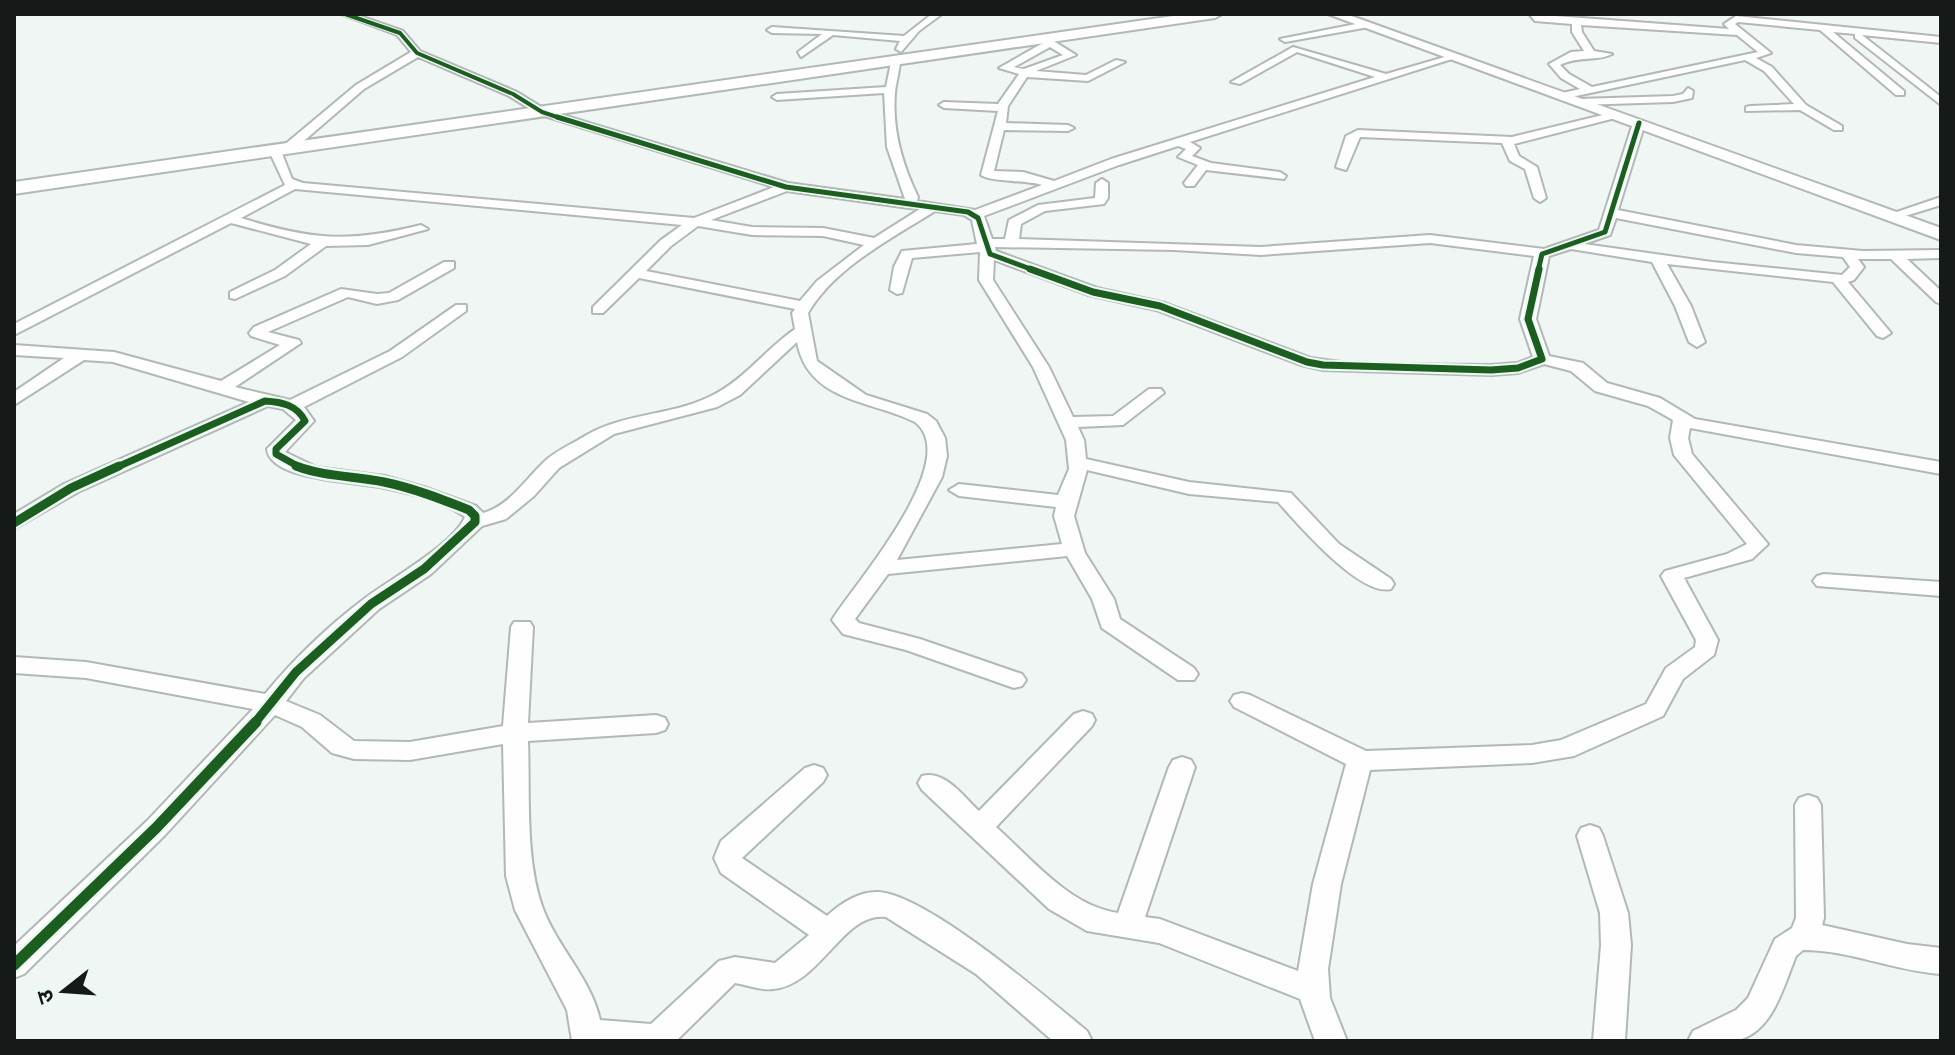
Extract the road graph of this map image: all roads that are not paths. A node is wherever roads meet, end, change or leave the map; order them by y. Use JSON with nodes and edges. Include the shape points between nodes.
{"nodes":[{"id":1,"x":345,"y":14,"type":"edge"},
{"id":2,"x":938,"y":14,"type":"edge"},
{"id":3,"x":1189,"y":14,"type":"edge"},
{"id":4,"x":1215,"y":14,"type":"edge"},
{"id":5,"x":1334,"y":14,"type":"edge"},
{"id":6,"x":1533,"y":14,"type":"edge"},
{"id":7,"x":1653,"y":14,"type":"edge"},
{"id":8,"x":1732,"y":16,"type":"edge"},
{"id":9,"x":1576,"y":22,"type":"junction"},
{"id":10,"x":1366,"y":25,"type":"junction"},
{"id":11,"x":1660,"y":27,"type":"junction"},
{"id":12,"x":1822,"y":27,"type":"junction"},
{"id":13,"x":772,"y":30,"type":"dead end"},
{"id":14,"x":831,"y":32,"type":"junction"},
{"id":15,"x":1740,"y":32,"type":"junction"},
{"id":16,"x":1833,"y":36,"type":"junction"},
{"id":17,"x":1858,"y":36,"type":"dead end"},
{"id":18,"x":1285,"y":39,"type":"dead end"},
{"id":19,"x":1941,"y":39,"type":"edge"},
{"id":20,"x":1047,"y":41,"type":"junction"},
{"id":21,"x":994,"y":45,"type":"junction"},
{"id":22,"x":904,"y":51,"type":"junction"},
{"id":23,"x":417,"y":53,"type":"junction"},
{"id":24,"x":801,"y":54,"type":"dead end"},
{"id":25,"x":1591,"y":54,"type":"junction"},
{"id":26,"x":1607,"y":54,"type":"dead end"},
{"id":27,"x":1452,"y":56,"type":"junction"},
{"id":28,"x":1748,"y":58,"type":"junction"},
{"id":29,"x":1120,"y":62,"type":"dead end"},
{"id":30,"x":1044,"y":65,"type":"junction"},
{"id":31,"x":1025,"y":73,"type":"junction"},
{"id":32,"x":1095,"y":75,"type":"junction"},
{"id":33,"x":1383,"y":76,"type":"junction"},
{"id":34,"x":1236,"y":82,"type":"dead end"},
{"id":35,"x":888,"y":90,"type":"junction"},
{"id":36,"x":1688,"y":91,"type":"dead end"},
{"id":37,"x":1900,"y":93,"type":"dead end"},
{"id":38,"x":1584,"y":96,"type":"junction"},
{"id":39,"x":777,"y":97,"type":"dead end"},
{"id":40,"x":1941,"y":102,"type":"edge"},
{"id":41,"x":944,"y":105,"type":"dead end"},
{"id":42,"x":1002,"y":107,"type":"junction"},
{"id":43,"x":1802,"y":107,"type":"junction"},
{"id":44,"x":1750,"y":109,"type":"dead end"},
{"id":45,"x":542,"y":112,"type":"junction"},
{"id":46,"x":1615,"y":115,"type":"junction"},
{"id":47,"x":1639,"y":123,"type":"junction"},
{"id":48,"x":998,"y":126,"type":"junction"},
{"id":49,"x":1068,"y":128,"type":"dead end"},
{"id":50,"x":1838,"y":128,"type":"dead end"},
{"id":51,"x":1509,"y":140,"type":"junction"},
{"id":52,"x":1179,"y":143,"type":"junction"},
{"id":53,"x":281,"y":150,"type":"junction"},
{"id":54,"x":1204,"y":166,"type":"junction"},
{"id":55,"x":1342,"y":167,"type":"dead end"},
{"id":56,"x":1280,"y":176,"type":"dead end"},
{"id":57,"x":1102,"y":183,"type":"dead end"},
{"id":58,"x":1190,"y":183,"type":"dead end"},
{"id":59,"x":1054,"y":185,"type":"junction"},
{"id":60,"x":292,"y":186,"type":"junction"},
{"id":61,"x":786,"y":187,"type":"junction"},
{"id":62,"x":14,"y":188,"type":"edge"},
{"id":63,"x":1540,"y":198,"type":"dead end"},
{"id":64,"x":1941,"y":201,"type":"edge"},
{"id":65,"x":909,"y":204,"type":"junction"},
{"id":66,"x":933,"y":207,"type":"junction"},
{"id":67,"x":1612,"y":213,"type":"junction"},
{"id":68,"x":975,"y":215,"type":"junction"},
{"id":69,"x":1892,"y":216,"type":"junction"},
{"id":70,"x":229,"y":218,"type":"junction"},
{"id":71,"x":695,"y":222,"type":"junction"},
{"id":72,"x":421,"y":229,"type":"dead end"},
{"id":73,"x":1941,"y":234,"type":"edge"},
{"id":74,"x":323,"y":242,"type":"junction"},
{"id":75,"x":877,"y":243,"type":"junction"},
{"id":76,"x":1011,"y":244,"type":"junction"},
{"id":77,"x":1568,"y":245,"type":"junction"},
{"id":78,"x":986,"y":247,"type":"junction"},
{"id":79,"x":1544,"y":253,"type":"junction"},
{"id":80,"x":1848,"y":254,"type":"junction"},
{"id":81,"x":1894,"y":254,"type":"junction"},
{"id":82,"x":1941,"y":254,"type":"edge"},
{"id":83,"x":1657,"y":258,"type":"junction"},
{"id":84,"x":449,"y":265,"type":"dead end"},
{"id":85,"x":636,"y":273,"type":"junction"},
{"id":86,"x":1838,"y":279,"type":"junction"},
{"id":87,"x":897,"y":290,"type":"dead end"},
{"id":88,"x":235,"y":295,"type":"dead end"},
{"id":89,"x":1941,"y":299,"type":"edge"},
{"id":90,"x":803,"y":306,"type":"junction"},
{"id":91,"x":461,"y":308,"type":"dead end"},
{"id":92,"x":598,"y":310,"type":"dead end"},
{"id":93,"x":14,"y":330,"type":"edge"},
{"id":94,"x":802,"y":331,"type":"junction"},
{"id":95,"x":1883,"y":333,"type":"dead end"},
{"id":96,"x":1697,"y":342,"type":"dead end"},
{"id":97,"x":14,"y":350,"type":"edge"},
{"id":98,"x":80,"y":355,"type":"junction"},
{"id":99,"x":1542,"y":359,"type":"junction"},
{"id":100,"x":226,"y":388,"type":"junction"},
{"id":101,"x":1155,"y":393,"type":"dead end"},
{"id":102,"x":14,"y":400,"type":"edge"},
{"id":103,"x":265,"y":401,"type":"junction"},
{"id":104,"x":290,"y":407,"type":"junction"},
{"id":105,"x":1682,"y":420,"type":"junction"},
{"id":106,"x":1066,"y":422,"type":"junction"},
{"id":107,"x":1079,"y":463,"type":"junction"},
{"id":108,"x":1941,"y":468,"type":"edge"},
{"id":109,"x":959,"y":490,"type":"dead end"},
{"id":110,"x":1065,"y":502,"type":"junction"},
{"id":111,"x":475,"y":522,"type":"junction"},
{"id":112,"x":14,"y":523,"type":"edge"},
{"id":113,"x":1073,"y":549,"type":"junction"},
{"id":114,"x":882,"y":568,"type":"junction"},
{"id":115,"x":1824,"y":581,"type":"dead end"},
{"id":116,"x":1383,"y":584,"type":"dead end"},
{"id":117,"x":1941,"y":589,"type":"edge"},
{"id":118,"x":522,"y":627,"type":"dead end"},
{"id":119,"x":14,"y":665,"type":"edge"},
{"id":120,"x":1186,"y":674,"type":"dead end"},
{"id":121,"x":1014,"y":680,"type":"dead end"},
{"id":122,"x":1242,"y":701,"type":"dead end"},
{"id":123,"x":271,"y":704,"type":"junction"},
{"id":124,"x":1083,"y":720,"type":"dead end"},
{"id":125,"x":656,"y":724,"type":"dead end"},
{"id":126,"x":515,"y":733,"type":"junction"},
{"id":127,"x":1363,"y":761,"type":"junction"},
{"id":128,"x":1182,"y":767,"type":"dead end"},
{"id":129,"x":814,"y":775,"type":"dead end"},
{"id":130,"x":931,"y":783,"type":"dead end"},
{"id":131,"x":1808,"y":805,"type":"dead end"},
{"id":132,"x":979,"y":828,"type":"junction"},
{"id":133,"x":1590,"y":836,"type":"dead end"},
{"id":134,"x":1128,"y":926,"type":"junction"},
{"id":135,"x":830,"y":934,"type":"junction"},
{"id":136,"x":1803,"y":937,"type":"junction"},
{"id":137,"x":1941,"y":961,"type":"edge"},
{"id":138,"x":14,"y":965,"type":"edge"},
{"id":139,"x":1313,"y":990,"type":"junction"},
{"id":140,"x":589,"y":1038,"type":"edge"},
{"id":141,"x":1076,"y":1041,"type":"edge"},
{"id":142,"x":1331,"y":1041,"type":"edge"},
{"id":143,"x":1609,"y":1041,"type":"edge"},
{"id":144,"x":1704,"y":1041,"type":"edge"}],
"edges":[{"from":1,"to":23,"type":"street","via":[[400,33]]},
{"from":2,"to":22,"type":"street"},
{"from":3,"to":21,"type":"main road"},
{"from":4,"to":20,"type":"main road"},
{"from":5,"to":10,"type":"main road"},
{"from":6,"to":9,"type":"street"},
{"from":7,"to":11,"type":"street"},
{"from":8,"to":12,"type":"street"},
{"from":8,"to":15,"type":"street","via":[[1729,24]]},
{"from":8,"to":19,"type":"street"},
{"from":9,"to":11,"type":"street"},
{"from":9,"to":25,"type":"street"},
{"from":10,"to":18,"type":"street"},
{"from":10,"to":27,"type":"main road"},
{"from":11,"to":15,"type":"street"},
{"from":12,"to":16,"type":"street"},
{"from":12,"to":19,"type":"street"},
{"from":13,"to":14,"type":"street"},
{"from":14,"to":22,"type":"street"},
{"from":14,"to":24,"type":"street"},
{"from":15,"to":16,"type":"street"},
{"from":15,"to":28,"type":"street","via":[[1766,53]]},
{"from":16,"to":37,"type":"street"},
{"from":17,"to":40,"type":"street"},
{"from":20,"to":21,"type":"main road"},
{"from":20,"to":30,"type":"street","via":[[1072,54]]},
{"from":20,"to":31,"type":"street","via":[[1004,68]]},
{"from":21,"to":22,"type":"main road"},
{"from":22,"to":35,"type":"street"},
{"from":22,"to":45,"type":"main road"},
{"from":23,"to":45,"type":"street"},
{"from":23,"to":53,"type":"street","via":[[360,87]]},
{"from":25,"to":26,"type":"street"},
{"from":25,"to":38,"type":"street","via":[[1566,56],[1554,64]]},
{"from":27,"to":33,"type":"street"},
{"from":27,"to":38,"type":"main road","via":[[1562,96]]},
{"from":28,"to":38,"type":"street"},
{"from":28,"to":43,"type":"street","via":[[1771,72]]},
{"from":29,"to":32,"type":"street"},
{"from":30,"to":31,"type":"street"},
{"from":30,"to":32,"type":"street"},
{"from":31,"to":32,"type":"street"},
{"from":31,"to":42,"type":"street"},
{"from":33,"to":34,"type":"street","via":[[1296,49]]},
{"from":33,"to":52,"type":"street"},
{"from":35,"to":39,"type":"street"},
{"from":35,"to":65,"type":"street","via":[[891,140],[912,197]]},
{"from":36,"to":38,"type":"street","via":[[1688,96],[1673,99]]},
{"from":38,"to":46,"type":"main road"},
{"from":41,"to":42,"type":"street"},
{"from":42,"to":48,"type":"street"},
{"from":43,"to":44,"type":"street"},
{"from":43,"to":50,"type":"street"},
{"from":45,"to":53,"type":"main road"},
{"from":45,"to":61,"type":"street"},
{"from":46,"to":47,"type":"main road"},
{"from":46,"to":51,"type":"street"},
{"from":47,"to":67,"type":"street"},
{"from":47,"to":69,"type":"main road"},
{"from":48,"to":49,"type":"street"},
{"from":48,"to":59,"type":"street","via":[[987,175],[1023,176]]},
{"from":51,"to":55,"type":"street","via":[[1358,133],[1352,136]]},
{"from":51,"to":63,"type":"street","via":[[1514,158],[1531,167]]},
{"from":52,"to":54,"type":"street","via":[[1194,148],[1184,157],[1204,161]]},
{"from":52,"to":59,"type":"street"},
{"from":53,"to":60,"type":"street","via":[[282,173]]},
{"from":53,"to":62,"type":"main road"},
{"from":54,"to":56,"type":"street"},
{"from":54,"to":58,"type":"street"},
{"from":57,"to":76,"type":"street","via":[[1099,201],[1031,208],[1014,223]]},
{"from":59,"to":68,"type":"street"},
{"from":60,"to":70,"type":"street"},
{"from":60,"to":71,"type":"street"},
{"from":61,"to":65,"type":"street"},
{"from":61,"to":71,"type":"street"},
{"from":64,"to":69,"type":"street"},
{"from":65,"to":66,"type":"street"},
{"from":66,"to":68,"type":"street"},
{"from":66,"to":75,"type":"street"},
{"from":67,"to":77,"type":"street","via":[[1600,235]]},
{"from":67,"to":80,"type":"street","via":[[1750,242]]},
{"from":68,"to":78,"type":"street"},
{"from":69,"to":73,"type":"main road"},
{"from":70,"to":74,"type":"street"},
{"from":70,"to":93,"type":"street"},
{"from":71,"to":75,"type":"street","via":[[752,231],[813,231]]},
{"from":71,"to":85,"type":"street"},
{"from":72,"to":74,"type":"street","via":[[370,244]]},
{"from":74,"to":88,"type":"street","via":[[280,273]]},
{"from":75,"to":90,"type":"street"},
{"from":76,"to":78,"type":"street"},
{"from":76,"to":79,"type":"street","via":[[1270,251],[1430,239]]},
{"from":77,"to":79,"type":"street"},
{"from":77,"to":83,"type":"street"},
{"from":78,"to":87,"type":"street","via":[[907,254]]},
{"from":78,"to":99,"type":"street","via":[[1093,292],[1160,306],[1328,367],[1496,369]]},
{"from":78,"to":106,"type":"street","via":[[984,278],[1041,367]]},
{"from":79,"to":99,"type":"street","via":[[1528,319]]},
{"from":80,"to":81,"type":"street"},
{"from":80,"to":86,"type":"street","via":[[1856,268],[1849,277]]},
{"from":81,"to":82,"type":"street"},
{"from":81,"to":89,"type":"street"},
{"from":83,"to":86,"type":"street"},
{"from":83,"to":96,"type":"street"},
{"from":84,"to":100,"type":"street","via":[[393,297],[346,292],[260,330],[260,335],[293,343]]},
{"from":85,"to":90,"type":"street"},
{"from":85,"to":92,"type":"street"},
{"from":86,"to":95,"type":"street"},
{"from":90,"to":94,"type":"street"},
{"from":91,"to":104,"type":"street","via":[[396,354]]},
{"from":94,"to":111,"type":"street","via":[[734,391],[711,403],[608,430],[552,464],[499,515]]},
{"from":94,"to":114,"type":"street","via":[[815,370],[860,399],[921,418],[936,438],[933,477]]},
{"from":97,"to":98,"type":"street"},
{"from":98,"to":100,"type":"street","via":[[114,357]]},
{"from":98,"to":102,"type":"street"},
{"from":99,"to":105,"type":"street","via":[[1577,367],[1601,387],[1654,402]]},
{"from":100,"to":103,"type":"street"},
{"from":101,"to":106,"type":"street","via":[[1117,421]]},
{"from":103,"to":104,"type":"street"},
{"from":103,"to":112,"type":"street","via":[[71,488]]},
{"from":104,"to":111,"type":"street","via":[[305,421],[276,449],[282,460],[422,491],[469,510]]},
{"from":105,"to":108,"type":"street"},
{"from":105,"to":127,"type":"street","via":[[1683,455],[1758,544],[1744,555],[1672,576],[1707,640],[1706,650],[1674,674],[1655,710],[1555,752]]},
{"from":106,"to":107,"type":"street"},
{"from":107,"to":110,"type":"street"},
{"from":107,"to":116,"type":"street","via":[[1189,488],[1284,497],[1332,548]]},
{"from":109,"to":110,"type":"street"},
{"from":110,"to":113,"type":"street"},
{"from":111,"to":123,"type":"street","via":[[424,569],[347,625],[296,672]]},
{"from":113,"to":114,"type":"street"},
{"from":113,"to":120,"type":"street","via":[[1103,599],[1110,623]]},
{"from":114,"to":121,"type":"street","via":[[847,613],[844,625]]},
{"from":115,"to":117,"type":"street"},
{"from":118,"to":126,"type":"street"},
{"from":119,"to":123,"type":"street","via":[[86,670]]},
{"from":122,"to":127,"type":"street"},
{"from":123,"to":126,"type":"street","via":[[311,721],[354,750],[410,751]]},
{"from":123,"to":138,"type":"street","via":[[108,878]]},
{"from":124,"to":132,"type":"street"},
{"from":125,"to":126,"type":"street"},
{"from":126,"to":140,"type":"street","via":[[520,876],[529,910],[582,1008]]},
{"from":127,"to":139,"type":"street","via":[[1356,769],[1327,884]]},
{"from":128,"to":134,"type":"street"},
{"from":129,"to":135,"type":"street","via":[[731,849],[728,858]]},
{"from":130,"to":132,"type":"street"},
{"from":131,"to":136,"type":"street","via":[[1810,918]]},
{"from":132,"to":134,"type":"street","via":[[1079,915]]},
{"from":133,"to":143,"type":"street","via":[[1614,913]]},
{"from":134,"to":139,"type":"street","via":[[1160,931]]},
{"from":135,"to":140,"type":"street","via":[[780,975],[729,970],[657,1039]]},
{"from":135,"to":141,"type":"street","via":[[860,906],[892,906],[986,965]]},
{"from":136,"to":137,"type":"street"},
{"from":136,"to":144,"type":"street","via":[[1785,948],[1759,1008],[1747,1020]]},
{"from":139,"to":142,"type":"street"}]}
